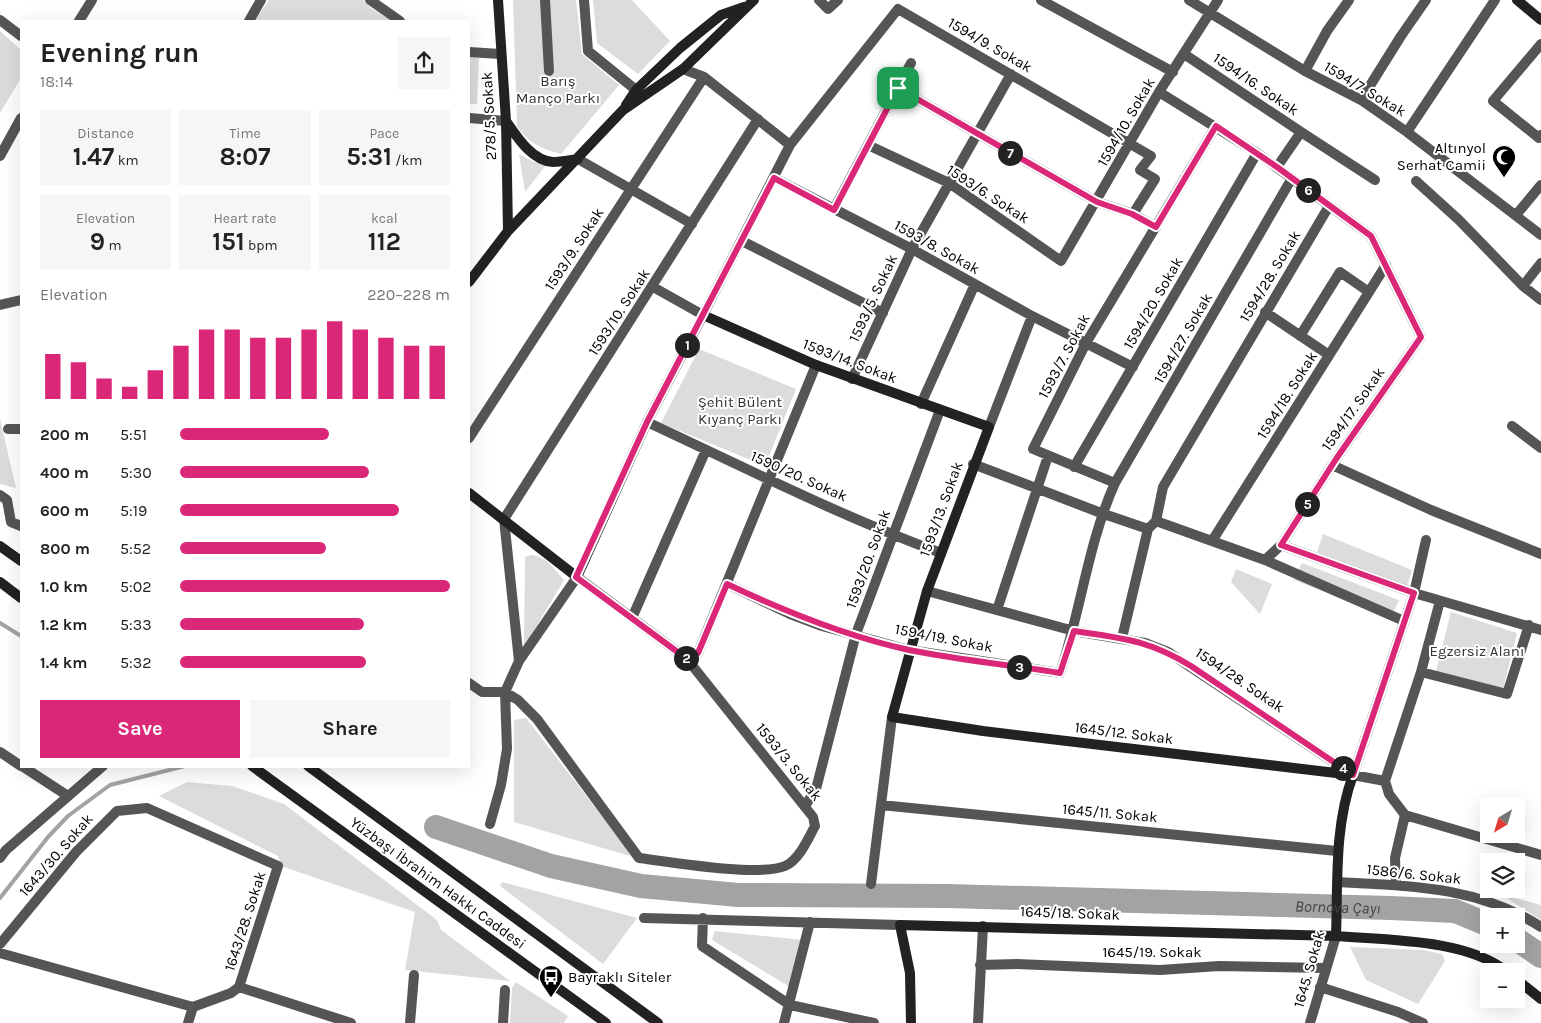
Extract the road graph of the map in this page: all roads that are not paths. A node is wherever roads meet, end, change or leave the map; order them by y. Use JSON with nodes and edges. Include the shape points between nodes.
{"nodes":[{"id":1,"x":92,"y":0,"type":"edge"},
{"id":2,"x":261,"y":0,"type":"edge"},
{"id":3,"x":370,"y":0,"type":"edge"},
{"id":4,"x":498,"y":0,"type":"edge"},
{"id":5,"x":545,"y":0,"type":"edge"},
{"id":6,"x":584,"y":0,"type":"edge"},
{"id":7,"x":820,"y":0,"type":"edge"},
{"id":8,"x":838,"y":0,"type":"edge"},
{"id":9,"x":1041,"y":0,"type":"edge"},
{"id":10,"x":1189,"y":0,"type":"edge"},
{"id":11,"x":1218,"y":0,"type":"edge"},
{"id":12,"x":1349,"y":0,"type":"edge"},
{"id":13,"x":1426,"y":0,"type":"edge"},
{"id":14,"x":1495,"y":0,"type":"edge"},
{"id":15,"x":1517,"y":0,"type":"edge"},
{"id":16,"x":751,"y":3,"type":"edge"},
{"id":17,"x":1212,"y":13,"type":"junction"},
{"id":18,"x":0,"y":20,"type":"edge"},
{"id":19,"x":80,"y":20,"type":"edge"},
{"id":20,"x":250,"y":20,"type":"edge"},
{"id":21,"x":399,"y":20,"type":"edge"},
{"id":22,"x":1541,"y":20,"type":"edge"},
{"id":23,"x":20,"y":35,"type":"edge"},
{"id":24,"x":1541,"y":44,"type":"edge"},
{"id":25,"x":470,"y":52,"type":"edge"},
{"id":26,"x":500,"y":54,"type":"junction"},
{"id":27,"x":1184,"y":54,"type":"junction"},
{"id":28,"x":912,"y":63,"type":"dead end"},
{"id":29,"x":683,"y":69,"type":"junction"},
{"id":30,"x":549,"y":71,"type":"dead end"},
{"id":31,"x":1305,"y":71,"type":"junction"},
{"id":32,"x":1173,"y":72,"type":"junction"},
{"id":33,"x":1010,"y":74,"type":"junction"},
{"id":34,"x":704,"y":77,"type":"junction"},
{"id":35,"x":898,"y":88,"type":"junction"},
{"id":36,"x":636,"y":90,"type":"junction"},
{"id":37,"x":1159,"y":92,"type":"junction"},
{"id":38,"x":1361,"y":100,"type":"junction"},
{"id":39,"x":623,"y":110,"type":"junction"},
{"id":40,"x":470,"y":118,"type":"edge"},
{"id":41,"x":758,"y":119,"type":"junction"},
{"id":42,"x":20,"y":120,"type":"edge"},
{"id":43,"x":506,"y":121,"type":"junction"},
{"id":44,"x":1216,"y":126,"type":"junction"},
{"id":45,"x":1301,"y":132,"type":"junction"},
{"id":46,"x":1407,"y":132,"type":"junction"},
{"id":47,"x":977,"y":134,"type":"junction"},
{"id":48,"x":1541,"y":135,"type":"edge"},
{"id":49,"x":1129,"y":143,"type":"junction"},
{"id":50,"x":790,"y":145,"type":"junction"},
{"id":51,"x":868,"y":145,"type":"junction"},
{"id":52,"x":1257,"y":153,"type":"junction"},
{"id":53,"x":0,"y":156,"type":"edge"},
{"id":54,"x":578,"y":159,"type":"junction"},
{"id":55,"x":1277,"y":167,"type":"junction"},
{"id":56,"x":774,"y":178,"type":"junction"},
{"id":57,"x":1292,"y":178,"type":"junction"},
{"id":58,"x":1375,"y":180,"type":"dead end"},
{"id":59,"x":1416,"y":181,"type":"dead end"},
{"id":60,"x":949,"y":183,"type":"junction"},
{"id":61,"x":1541,"y":184,"type":"edge"},
{"id":62,"x":631,"y":190,"type":"junction"},
{"id":63,"x":1097,"y":202,"type":"junction"},
{"id":64,"x":1329,"y":206,"type":"junction"},
{"id":65,"x":834,"y":210,"type":"junction"},
{"id":66,"x":1132,"y":214,"type":"junction"},
{"id":67,"x":1516,"y":215,"type":"junction"},
{"id":68,"x":692,"y":224,"type":"junction"},
{"id":69,"x":1156,"y":227,"type":"junction"},
{"id":70,"x":508,"y":231,"type":"junction"},
{"id":71,"x":1541,"y":236,"type":"edge"},
{"id":72,"x":742,"y":241,"type":"junction"},
{"id":73,"x":912,"y":249,"type":"junction"},
{"id":74,"x":1061,"y":261,"type":"joint"},
{"id":75,"x":1541,"y":263,"type":"edge"},
{"id":76,"x":1386,"y":265,"type":"junction"},
{"id":77,"x":470,"y":281,"type":"edge"},
{"id":78,"x":975,"y":284,"type":"junction"},
{"id":79,"x":1523,"y":286,"type":"junction"},
{"id":80,"x":653,"y":288,"type":"junction"},
{"id":81,"x":1369,"y":292,"type":"junction"},
{"id":82,"x":20,"y":300,"type":"edge"},
{"id":83,"x":1541,"y":300,"type":"edge"},
{"id":84,"x":0,"y":305,"type":"edge"},
{"id":85,"x":1265,"y":312,"type":"junction"},
{"id":86,"x":883,"y":313,"type":"junction"},
{"id":87,"x":703,"y":315,"type":"junction"},
{"id":88,"x":1032,"y":316,"type":"junction"},
{"id":89,"x":1300,"y":336,"type":"junction"},
{"id":90,"x":1086,"y":343,"type":"junction"},
{"id":91,"x":1329,"y":355,"type":"junction"},
{"id":92,"x":816,"y":365,"type":"junction"},
{"id":93,"x":1133,"y":368,"type":"junction"},
{"id":94,"x":852,"y":379,"type":"junction"},
{"id":95,"x":921,"y":404,"type":"junction"},
{"id":96,"x":940,"y":410,"type":"junction"},
{"id":97,"x":647,"y":422,"type":"junction"},
{"id":98,"x":1512,"y":426,"type":"dead end"},
{"id":99,"x":988,"y":427,"type":"junction"},
{"id":100,"x":8,"y":429,"type":"dead end"},
{"id":101,"x":20,"y":429,"type":"edge"},
{"id":102,"x":470,"y":436,"type":"edge"},
{"id":103,"x":1541,"y":448,"type":"edge"},
{"id":104,"x":706,"y":450,"type":"junction"},
{"id":105,"x":1048,"y":456,"type":"junction"},
{"id":106,"x":973,"y":464,"type":"junction"},
{"id":107,"x":1332,"y":465,"type":"junction"},
{"id":108,"x":1074,"y":467,"type":"junction"},
{"id":109,"x":770,"y":480,"type":"junction"},
{"id":110,"x":1115,"y":483,"type":"junction"},
{"id":111,"x":1036,"y":488,"type":"junction"},
{"id":112,"x":470,"y":494,"type":"edge"},
{"id":113,"x":0,"y":495,"type":"edge"},
{"id":114,"x":1102,"y":513,"type":"junction"},
{"id":115,"x":504,"y":519,"type":"junction"},
{"id":116,"x":1152,"y":525,"type":"junction"},
{"id":117,"x":20,"y":526,"type":"edge"},
{"id":118,"x":892,"y":535,"type":"junction"},
{"id":119,"x":1426,"y":540,"type":"dead end"},
{"id":120,"x":1212,"y":541,"type":"junction"},
{"id":121,"x":1281,"y":545,"type":"junction"},
{"id":122,"x":0,"y":546,"type":"edge"},
{"id":123,"x":941,"y":553,"type":"junction"},
{"id":124,"x":1541,"y":554,"type":"edge"},
{"id":125,"x":20,"y":560,"type":"edge"},
{"id":126,"x":1265,"y":560,"type":"junction"},
{"id":127,"x":576,"y":577,"type":"junction"},
{"id":128,"x":0,"y":582,"type":"edge"},
{"id":129,"x":727,"y":584,"type":"junction"},
{"id":130,"x":927,"y":591,"type":"junction"},
{"id":131,"x":1414,"y":593,"type":"junction"},
{"id":132,"x":20,"y":597,"type":"edge"},
{"id":133,"x":1440,"y":601,"type":"junction"},
{"id":134,"x":997,"y":610,"type":"junction"},
{"id":135,"x":632,"y":618,"type":"junction"},
{"id":136,"x":1404,"y":621,"type":"junction"},
{"id":137,"x":1529,"y":625,"type":"junction"},
{"id":138,"x":1541,"y":630,"type":"edge"},
{"id":139,"x":1074,"y":631,"type":"junction"},
{"id":140,"x":856,"y":634,"type":"junction"},
{"id":141,"x":1122,"y":638,"type":"junction"},
{"id":142,"x":909,"y":650,"type":"junction"},
{"id":143,"x":687,"y":659,"type":"junction"},
{"id":144,"x":519,"y":662,"type":"junction"},
{"id":145,"x":1421,"y":672,"type":"junction"},
{"id":146,"x":470,"y":684,"type":"edge"},
{"id":147,"x":505,"y":692,"type":"junction"},
{"id":148,"x":892,"y":717,"type":"junction"},
{"id":149,"x":0,"y":752,"type":"edge"},
{"id":150,"x":20,"y":765,"type":"edge"},
{"id":151,"x":25,"y":768,"type":"edge"},
{"id":152,"x":101,"y":768,"type":"edge"},
{"id":153,"x":255,"y":768,"type":"edge"},
{"id":154,"x":311,"y":768,"type":"edge"},
{"id":155,"x":1353,"y":775,"type":"junction"},
{"id":156,"x":1385,"y":781,"type":"junction"},
{"id":157,"x":68,"y":796,"type":"junction"},
{"id":158,"x":881,"y":805,"type":"junction"},
{"id":159,"x":805,"y":806,"type":"junction"},
{"id":160,"x":147,"y":808,"type":"joint"},
{"id":161,"x":1405,"y":815,"type":"junction"},
{"id":162,"x":490,"y":824,"type":"dead end"},
{"id":163,"x":2,"y":851,"type":"edge"},
{"id":164,"x":1337,"y":852,"type":"junction"},
{"id":165,"x":1541,"y":855,"type":"edge"},
{"id":166,"x":1338,"y":882,"type":"junction"},
{"id":167,"x":871,"y":884,"type":"dead end"},
{"id":168,"x":1396,"y":885,"type":"junction"},
{"id":169,"x":644,"y":918,"type":"dead end"},
{"id":170,"x":703,"y":918,"type":"junction"},
{"id":171,"x":810,"y":922,"type":"junction"},
{"id":172,"x":900,"y":925,"type":"junction"},
{"id":173,"x":983,"y":926,"type":"junction"},
{"id":174,"x":1541,"y":927,"type":"edge"},
{"id":175,"x":1336,"y":936,"type":"junction"},
{"id":176,"x":0,"y":944,"type":"edge"},
{"id":177,"x":0,"y":953,"type":"edge"},
{"id":178,"x":1496,"y":963,"type":"edge"},
{"id":179,"x":980,"y":965,"type":"junction"},
{"id":180,"x":1325,"y":968,"type":"junction"},
{"id":181,"x":414,"y":975,"type":"dead end"},
{"id":182,"x":1525,"y":986,"type":"edge"},
{"id":183,"x":239,"y":987,"type":"junction"},
{"id":184,"x":1320,"y":987,"type":"junction"},
{"id":185,"x":505,"y":990,"type":"dead end"},
{"id":186,"x":1541,"y":999,"type":"edge"},
{"id":187,"x":790,"y":1004,"type":"junction"},
{"id":188,"x":193,"y":1008,"type":"junction"},
{"id":189,"x":1398,"y":1012,"type":"junction"},
{"id":190,"x":914,"y":1022,"type":"edge"},
{"id":191,"x":188,"y":1023,"type":"edge"},
{"id":192,"x":351,"y":1023,"type":"edge"},
{"id":193,"x":410,"y":1023,"type":"edge"},
{"id":194,"x":503,"y":1023,"type":"edge"},
{"id":195,"x":606,"y":1023,"type":"edge"},
{"id":196,"x":658,"y":1023,"type":"edge"},
{"id":197,"x":784,"y":1023,"type":"edge"},
{"id":198,"x":874,"y":1023,"type":"edge"},
{"id":199,"x":978,"y":1023,"type":"edge"},
{"id":200,"x":1310,"y":1023,"type":"edge"},
{"id":201,"x":1395,"y":1023,"type":"edge"},
{"id":202,"x":1423,"y":1023,"type":"edge"}],
"edges":[{"from":1,"to":19,"type":"street"},
{"from":2,"to":20,"type":"street"},
{"from":3,"to":21,"type":"street"},
{"from":4,"to":26,"type":"street","name":"278/5. Sokak"},
{"from":5,"to":30,"type":"street"},
{"from":6,"to":36,"type":"street","via":[[588,51]]},
{"from":7,"to":8,"type":"street","via":[[828,9]]},
{"from":9,"to":32,"type":"street"},
{"from":10,"to":17,"type":"street","name":"1594/7. Sokak"},
{"from":11,"to":17,"type":"street","name":"1594/10. Sokak"},
{"from":12,"to":31,"type":"street"},
{"from":13,"to":38,"type":"street"},
{"from":14,"to":46,"type":"street"},
{"from":15,"to":22,"type":"street"},
{"from":16,"to":29,"type":"street"},
{"from":16,"to":36,"type":"street","via":[[721,15]]},
{"from":17,"to":27,"type":"street","name":"1594/10. Sokak"},
{"from":17,"to":31,"type":"street","name":"1594/7. Sokak"},
{"from":18,"to":23,"type":"street"},
{"from":24,"to":48,"type":"street","via":[[1493,101],[1539,138]]},
{"from":25,"to":26,"type":"street"},
{"from":26,"to":43,"type":"street","name":"278/5. Sokak"},
{"from":27,"to":32,"type":"street","name":"1594/10. Sokak"},
{"from":27,"to":45,"type":"street","name":"1594/16. Sokak"},
{"from":28,"to":35,"type":"street"},
{"from":29,"to":34,"type":"street"},
{"from":29,"to":39,"type":"street"},
{"from":31,"to":38,"type":"street","name":"1594/7. Sokak"},
{"from":32,"to":37,"type":"street","name":"1594/10. Sokak"},
{"from":33,"to":47,"type":"street","name":"1593/5. Sokak"},
{"from":33,"to":49,"type":"street","name":"1594/9. Sokak"},
{"from":33,"to":50,"type":"street","name":"1594/9. Sokak","via":[[898,9]]},
{"from":34,"to":41,"type":"street"},
{"from":34,"to":62,"type":"street","name":"1593/9. Sokak"},
{"from":35,"to":47,"type":"street"},
{"from":35,"to":51,"type":"street"},
{"from":36,"to":39,"type":"street"},
{"from":37,"to":44,"type":"street"},
{"from":37,"to":49,"type":"street","name":"1594/10. Sokak"},
{"from":38,"to":46,"type":"street","name":"1594/7. Sokak"},
{"from":39,"to":54,"type":"street"},
{"from":40,"to":43,"type":"street"},
{"from":41,"to":50,"type":"street"},
{"from":41,"to":68,"type":"street","name":"1593/10. Sokak"},
{"from":42,"to":53,"type":"street"},
{"from":43,"to":54,"type":"street","via":[[521,144],[544,160]]},
{"from":43,"to":70,"type":"street","name":"278/5. Sokak"},
{"from":44,"to":52,"type":"street"},
{"from":44,"to":69,"type":"street","name":"1593/7. Sokak"},
{"from":45,"to":55,"type":"street","name":"1594/16. Sokak"},
{"from":45,"to":58,"type":"street"},
{"from":46,"to":67,"type":"street","name":"1594/7. Sokak"},
{"from":47,"to":60,"type":"street","name":"1593/5. Sokak"},
{"from":47,"to":63,"type":"street"},
{"from":49,"to":63,"type":"street","name":"1594/10. Sokak"},
{"from":49,"to":66,"type":"street","name":"1594/9. Sokak","via":[[1151,156],[1140,170],[1155,179]]},
{"from":50,"to":56,"type":"street"},
{"from":51,"to":60,"type":"street","name":"1593/6. Sokak"},
{"from":51,"to":65,"type":"street"},
{"from":52,"to":55,"type":"street"},
{"from":52,"to":93,"type":"street","name":"1594/20. Sokak"},
{"from":54,"to":62,"type":"street"},
{"from":54,"to":70,"type":"street"},
{"from":55,"to":57,"type":"street"},
{"from":56,"to":65,"type":"street","name":"1593/8. Sokak"},
{"from":56,"to":72,"type":"street"},
{"from":57,"to":64,"type":"street"},
{"from":57,"to":110,"type":"street","name":"1594/27. Sokak"},
{"from":59,"to":79,"type":"street"},
{"from":60,"to":73,"type":"street","name":"1593/5. Sokak"},
{"from":60,"to":74,"type":"street","name":"1593/6. Sokak"},
{"from":61,"to":67,"type":"street"},
{"from":62,"to":68,"type":"street"},
{"from":62,"to":102,"type":"street","name":"1593/9. Sokak"},
{"from":63,"to":66,"type":"street"},
{"from":63,"to":74,"type":"street","name":"1594/10. Sokak"},
{"from":64,"to":76,"type":"street","name":"1594/17. Sokak","via":[[1371,236]]},
{"from":64,"to":85,"type":"street","name":"1594/28. Sokak"},
{"from":65,"to":73,"type":"street","name":"1593/8. Sokak"},
{"from":66,"to":69,"type":"street"},
{"from":67,"to":71,"type":"street","name":"1594/7. Sokak"},
{"from":68,"to":80,"type":"street","name":"1593/10. Sokak"},
{"from":69,"to":90,"type":"street","name":"1593/7. Sokak"},
{"from":70,"to":77,"type":"street"},
{"from":72,"to":86,"type":"street"},
{"from":72,"to":87,"type":"street"},
{"from":73,"to":78,"type":"street","name":"1593/8. Sokak"},
{"from":73,"to":86,"type":"street","name":"1593/5. Sokak"},
{"from":75,"to":79,"type":"street"},
{"from":76,"to":81,"type":"street","name":"1594/18. Sokak"},
{"from":76,"to":107,"type":"street","name":"1594/17. Sokak","via":[[1421,337]]},
{"from":78,"to":88,"type":"street","name":"1593/8. Sokak"},
{"from":78,"to":95,"type":"street"},
{"from":79,"to":83,"type":"street"},
{"from":80,"to":87,"type":"street"},
{"from":80,"to":115,"type":"street","name":"1593/10. Sokak"},
{"from":81,"to":89,"type":"street","via":[[1340,272]]},
{"from":81,"to":91,"type":"street","name":"1594/18. Sokak"},
{"from":82,"to":84,"type":"street"},
{"from":85,"to":89,"type":"street"},
{"from":85,"to":116,"type":"street","name":"1594/28. Sokak","via":[[1163,487]]},
{"from":86,"to":94,"type":"street","name":"1593/5. Sokak"},
{"from":87,"to":92,"type":"street","name":"1593/14. Sokak"},
{"from":87,"to":97,"type":"street"},
{"from":88,"to":90,"type":"street","name":"1593/8. Sokak"},
{"from":88,"to":99,"type":"street","name":"1593/13. Sokak"},
{"from":89,"to":91,"type":"street"},
{"from":90,"to":93,"type":"street","name":"1593/8. Sokak"},
{"from":90,"to":105,"type":"street","name":"1593/7. Sokak","via":[[1033,449]]},
{"from":91,"to":120,"type":"street","name":"1594/18. Sokak"},
{"from":92,"to":94,"type":"street","name":"1593/14. Sokak"},
{"from":92,"to":109,"type":"street"},
{"from":93,"to":108,"type":"street","name":"1594/20. Sokak"},
{"from":94,"to":95,"type":"street","name":"1593/14. Sokak"},
{"from":95,"to":96,"type":"street","name":"1593/14. Sokak"},
{"from":96,"to":99,"type":"street","name":"1593/14. Sokak"},
{"from":96,"to":118,"type":"street","name":"1593/20. Sokak"},
{"from":97,"to":104,"type":"street","name":"1590/20. Sokak"},
{"from":97,"to":127,"type":"street"},
{"from":98,"to":103,"type":"street"},
{"from":99,"to":106,"type":"street","name":"1593/13. Sokak"},
{"from":100,"to":101,"type":"street"},
{"from":104,"to":109,"type":"street","name":"1590/20. Sokak"},
{"from":104,"to":135,"type":"street"},
{"from":105,"to":108,"type":"street"},
{"from":105,"to":111,"type":"street"},
{"from":106,"to":111,"type":"street"},
{"from":106,"to":123,"type":"street","name":"1593/13. Sokak"},
{"from":107,"to":121,"type":"street","name":"1594/17. Sokak"},
{"from":107,"to":124,"type":"street","via":[[1430,510]]},
{"from":108,"to":110,"type":"street"},
{"from":109,"to":118,"type":"street","name":"1590/20. Sokak"},
{"from":109,"to":129,"type":"street"},
{"from":110,"to":114,"type":"street","name":"1594/27. Sokak"},
{"from":111,"to":114,"type":"street"},
{"from":111,"to":134,"type":"street"},
{"from":112,"to":115,"type":"street","name":"1593/3. Sokak"},
{"from":113,"to":117,"type":"street","via":[[6,500],[11,522]]},
{"from":114,"to":116,"type":"street"},
{"from":114,"to":139,"type":"street","name":"1594/19. Sokak"},
{"from":115,"to":127,"type":"street","name":"1593/3. Sokak"},
{"from":115,"to":144,"type":"street"},
{"from":116,"to":120,"type":"street"},
{"from":116,"to":141,"type":"street","name":"1594/28. Sokak"},
{"from":118,"to":123,"type":"street","name":"1590/20. Sokak"},
{"from":118,"to":140,"type":"street","name":"1593/20. Sokak"},
{"from":119,"to":131,"type":"street"},
{"from":120,"to":126,"type":"street"},
{"from":121,"to":126,"type":"street","name":"1594/17. Sokak"},
{"from":121,"to":131,"type":"street"},
{"from":122,"to":125,"type":"street"},
{"from":123,"to":130,"type":"street","name":"1593/13. Sokak"},
{"from":126,"to":136,"type":"street"},
{"from":127,"to":135,"type":"street","name":"1593/3. Sokak"},
{"from":127,"to":144,"type":"street"},
{"from":128,"to":132,"type":"street"},
{"from":129,"to":140,"type":"street","name":"1594/19. Sokak","via":[[790,614]]},
{"from":129,"to":143,"type":"street","via":[[698,653]]},
{"from":130,"to":134,"type":"street"},
{"from":130,"to":142,"type":"street","name":"1593/13. Sokak"},
{"from":131,"to":133,"type":"street"},
{"from":131,"to":136,"type":"street"},
{"from":133,"to":137,"type":"street"},
{"from":133,"to":145,"type":"street"},
{"from":134,"to":139,"type":"street"},
{"from":135,"to":143,"type":"street","name":"1593/3. Sokak"},
{"from":136,"to":155,"type":"street"},
{"from":137,"to":138,"type":"street"},
{"from":137,"to":145,"type":"street","via":[[1507,694]]},
{"from":139,"to":141,"type":"street"},
{"from":139,"to":142,"type":"street","name":"1594/19. Sokak","via":[[1060,673]]},
{"from":140,"to":142,"type":"street","name":"1594/19. Sokak"},
{"from":140,"to":159,"type":"street","name":"1593/20. Sokak","via":[[816,789]]},
{"from":141,"to":155,"type":"street","name":"1594/28. Sokak","via":[[1168,652]]},
{"from":142,"to":148,"type":"street","name":"1593/13. Sokak"},
{"from":143,"to":159,"type":"street","name":"1593/3. Sokak"},
{"from":144,"to":147,"type":"street"},
{"from":145,"to":156,"type":"street"},
{"from":146,"to":147,"type":"street","via":[[482,692]]},
{"from":147,"to":159,"type":"street","name":"1593/3. Sokak","via":[[537,719],[639,858],[735,869],[786,866],[796,857],[815,826],[813,816]]},
{"from":147,"to":162,"type":"street","via":[[507,750]]},
{"from":148,"to":155,"type":"street","name":"1645/12. Sokak","via":[[983,731]]},
{"from":148,"to":158,"type":"street"},
{"from":149,"to":150,"type":"street"},
{"from":151,"to":157,"type":"street"},
{"from":152,"to":157,"type":"street"},
{"from":153,"to":195,"type":"street","name":"Yüzbaşı İbrahim Hakkı Caddesi"},
{"from":154,"to":196,"type":"street","name":"Yüzbaşı İbrahim Hakkı Caddesi"},
{"from":155,"to":156,"type":"street"},
{"from":155,"to":164,"type":"street","name":"1645. Sokak","via":[[1346,795]]},
{"from":156,"to":161,"type":"street","via":[[1389,794]]},
{"from":157,"to":163,"type":"street"},
{"from":158,"to":164,"type":"street","name":"1645/11. Sokak"},
{"from":158,"to":167,"type":"street"},
{"from":160,"to":176,"type":"street","name":"1643/30. Sokak","via":[[117,811],[76,852]]},
{"from":160,"to":183,"type":"street","name":"1643/28. Sokak","via":[[278,866]]},
{"from":161,"to":165,"type":"street"},
{"from":161,"to":168,"type":"street","via":[[1395,858]]},
{"from":164,"to":166,"type":"street","name":"1645. Sokak"},
{"from":166,"to":168,"type":"street","name":"1586/6. Sokak"},
{"from":166,"to":175,"type":"street","name":"1645. Sokak"},
{"from":168,"to":174,"type":"street","name":"1586/6. Sokak","via":[[1484,898]]},
{"from":169,"to":170,"type":"street"},
{"from":170,"to":171,"type":"street"},
{"from":170,"to":187,"type":"street","via":[[702,946]]},
{"from":171,"to":172,"type":"street"},
{"from":171,"to":187,"type":"street"},
{"from":172,"to":173,"type":"street","name":"1645/18. Sokak"},
{"from":172,"to":190,"type":"street","via":[[910,973]]},
{"from":173,"to":175,"type":"street","name":"1645/18. Sokak"},
{"from":173,"to":179,"type":"street"},
{"from":175,"to":178,"type":"street","name":"1645/18. Sokak","via":[[1431,945],[1463,951]]},
{"from":175,"to":180,"type":"street","name":"1645. Sokak"},
{"from":177,"to":188,"type":"street"},
{"from":179,"to":180,"type":"street","name":"1645/19. Sokak","via":[[1035,964],[1160,970],[1220,966]]},
{"from":179,"to":199,"type":"street"},
{"from":180,"to":184,"type":"street","name":"1645. Sokak"},
{"from":181,"to":193,"type":"street"},
{"from":182,"to":186,"type":"street"},
{"from":183,"to":188,"type":"street","name":"1643/28. Sokak","via":[[232,993]]},
{"from":183,"to":192,"type":"street"},
{"from":184,"to":189,"type":"street"},
{"from":184,"to":200,"type":"street","name":"1645. Sokak"},
{"from":185,"to":194,"type":"street"},
{"from":187,"to":197,"type":"street"},
{"from":187,"to":198,"type":"street"},
{"from":188,"to":191,"type":"street"},
{"from":189,"to":201,"type":"street"},
{"from":189,"to":202,"type":"street"}]}
